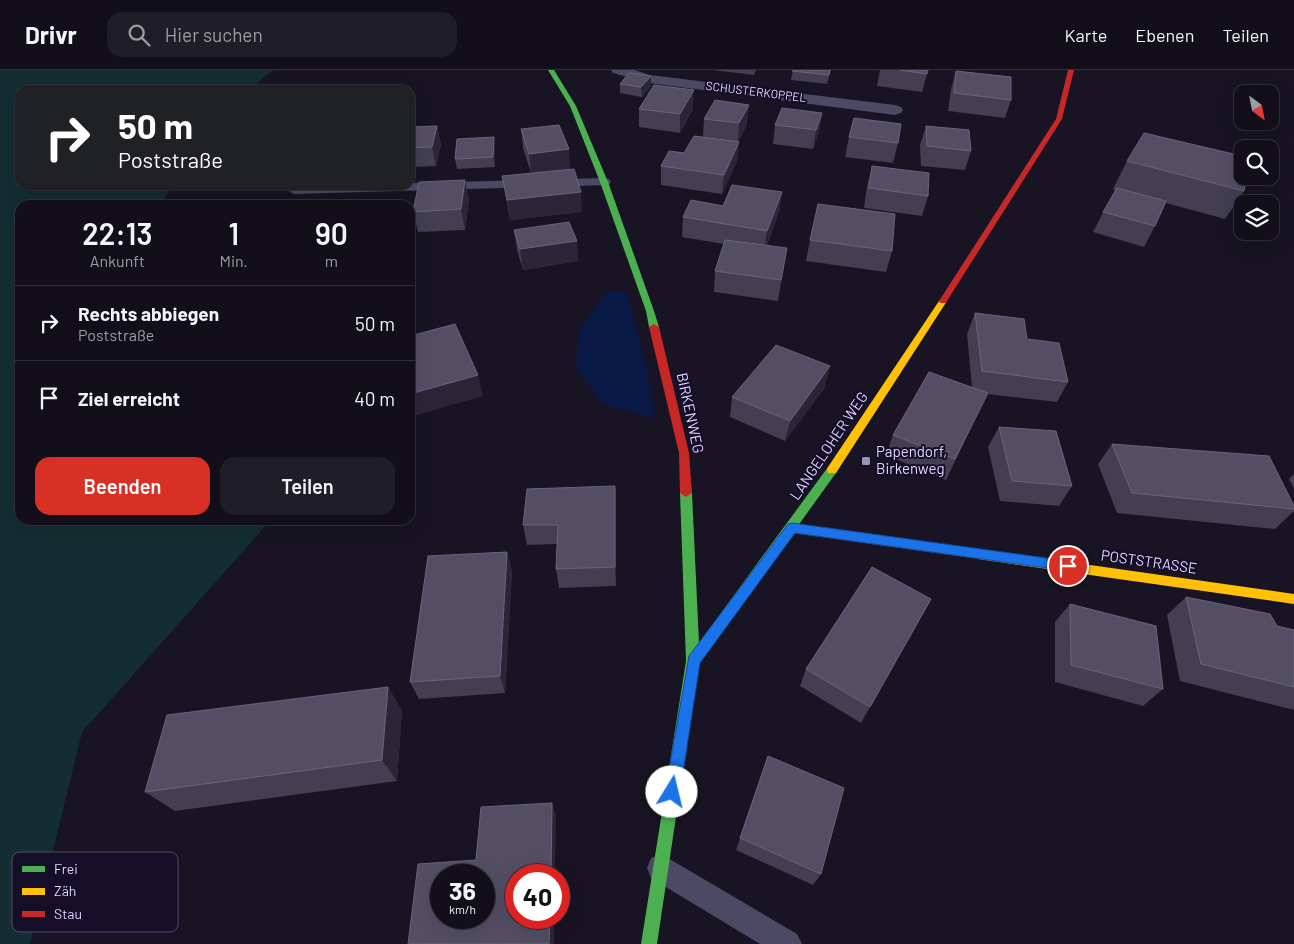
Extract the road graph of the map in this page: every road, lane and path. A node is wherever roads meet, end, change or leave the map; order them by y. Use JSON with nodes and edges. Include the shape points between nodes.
{"nodes":[{"id":1,"x":551,"y":70,"type":"edge"},
{"id":2,"x":618,"y":70,"type":"edge"},
{"id":3,"x":1071,"y":70,"type":"edge"},
{"id":4,"x":895,"y":110,"type":"dead end"},
{"id":5,"x":604,"y":182,"type":"junction"},
{"id":6,"x":415,"y":187,"type":"edge"},
{"id":7,"x":792,"y":528,"type":"junction"},
{"id":8,"x":1294,"y":599,"type":"edge"},
{"id":9,"x":693,"y":660,"type":"junction"},
{"id":10,"x":661,"y":868,"type":"junction"},
{"id":11,"x":649,"y":944,"type":"edge"},
{"id":12,"x":787,"y":944,"type":"edge"}],
"edges":[{"from":1,"to":5,"type":"street","name":"BIRKENWEG","via":[[573,106]]},
{"from":2,"to":4,"type":"street","name":"SCHUSTERKOPPEL","via":[[649,78]]},
{"from":3,"to":7,"type":"street","name":"LANGELOHER WEG","via":[[1060,119],[846,451]]},
{"from":5,"to":6,"type":"lane"},
{"from":5,"to":9,"type":"street","name":"BIRKENWEG","via":[[650,311],[684,453]]},
{"from":7,"to":8,"type":"street","name":"POSTSTRASSE"},
{"from":7,"to":9,"type":"street","name":"LANGELOHER WEG"},
{"from":9,"to":10,"type":"street","name":"LANGELOHER WEG"},
{"from":10,"to":11,"type":"street","name":"LANGELOHER WEG"},
{"from":10,"to":12,"type":"lane"}]}
